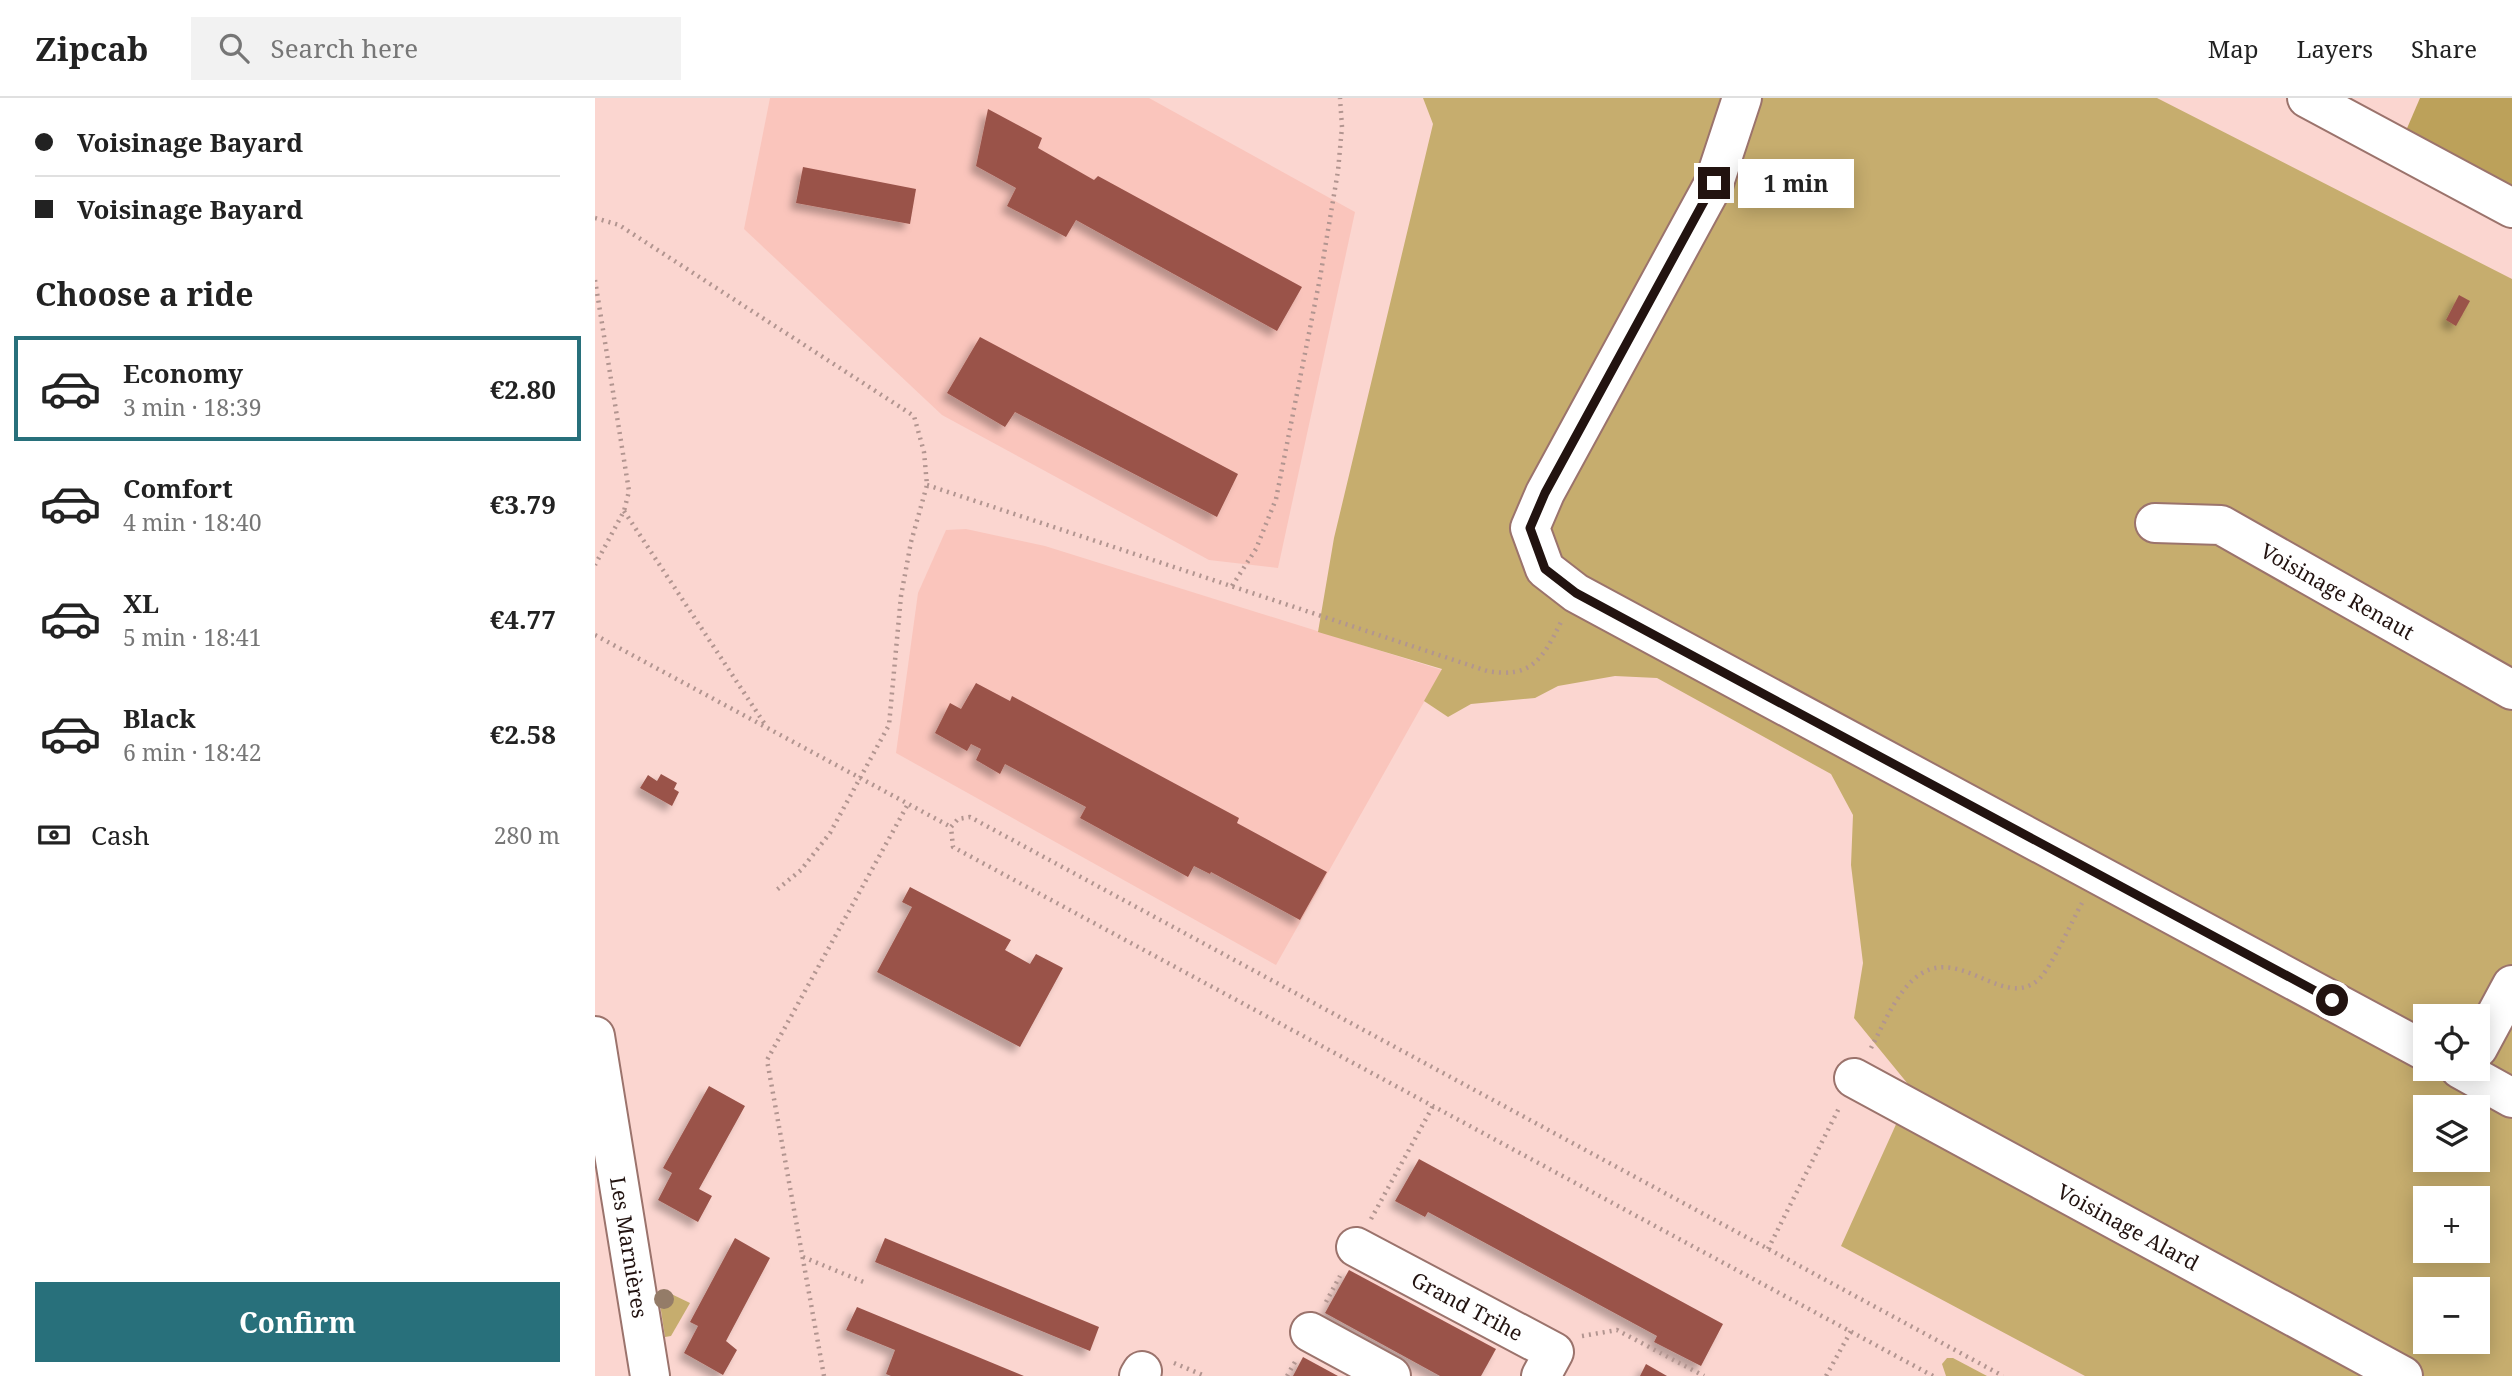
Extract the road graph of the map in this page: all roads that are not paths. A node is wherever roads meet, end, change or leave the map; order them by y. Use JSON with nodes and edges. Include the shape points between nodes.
{"nodes":[{"id":1,"x":1742,"y":98,"type":"edge"},
{"id":2,"x":2307,"y":98,"type":"edge"},
{"id":3,"x":2512,"y":208,"type":"edge"},
{"id":4,"x":2155,"y":523,"type":"dead end"},
{"id":5,"x":2512,"y":690,"type":"edge"},
{"id":6,"x":2512,"y":985,"type":"edge"},
{"id":7,"x":2490,"y":1024,"type":"edge"},
{"id":8,"x":595,"y":1036,"type":"edge"},
{"id":9,"x":2413,"y":1045,"type":"edge"},
{"id":10,"x":1854,"y":1078,"type":"road end"},
{"id":11,"x":2489,"y":1081,"type":"edge"},
{"id":12,"x":2512,"y":1098,"type":"edge"},
{"id":13,"x":1356,"y":1247,"type":"dead end"},
{"id":14,"x":1310,"y":1332,"type":"dead end"},
{"id":15,"x":1548,"y":1364,"type":"edge"},
{"id":16,"x":650,"y":1376,"type":"edge"},
{"id":17,"x":1391,"y":1376,"type":"edge"},
{"id":18,"x":2403,"y":1376,"type":"edge"}],
"edges":[{"from":1,"to":9,"type":"street","via":[[1714,183],[1530,528],[1545,569],[1576,593]]},
{"from":2,"to":3,"type":"street"},
{"from":4,"to":5,"type":"street","name":"Voisinage Renaut","via":[[2221,525]]},
{"from":6,"to":7,"type":"street"},
{"from":8,"to":16,"type":"street","name":"Les Marnières"},
{"from":10,"to":18,"type":"street","name":"Voisinage Alard"},
{"from":11,"to":12,"type":"street"},
{"from":13,"to":15,"type":"street","name":"Grand Trihe"},
{"from":14,"to":17,"type":"street"}]}
